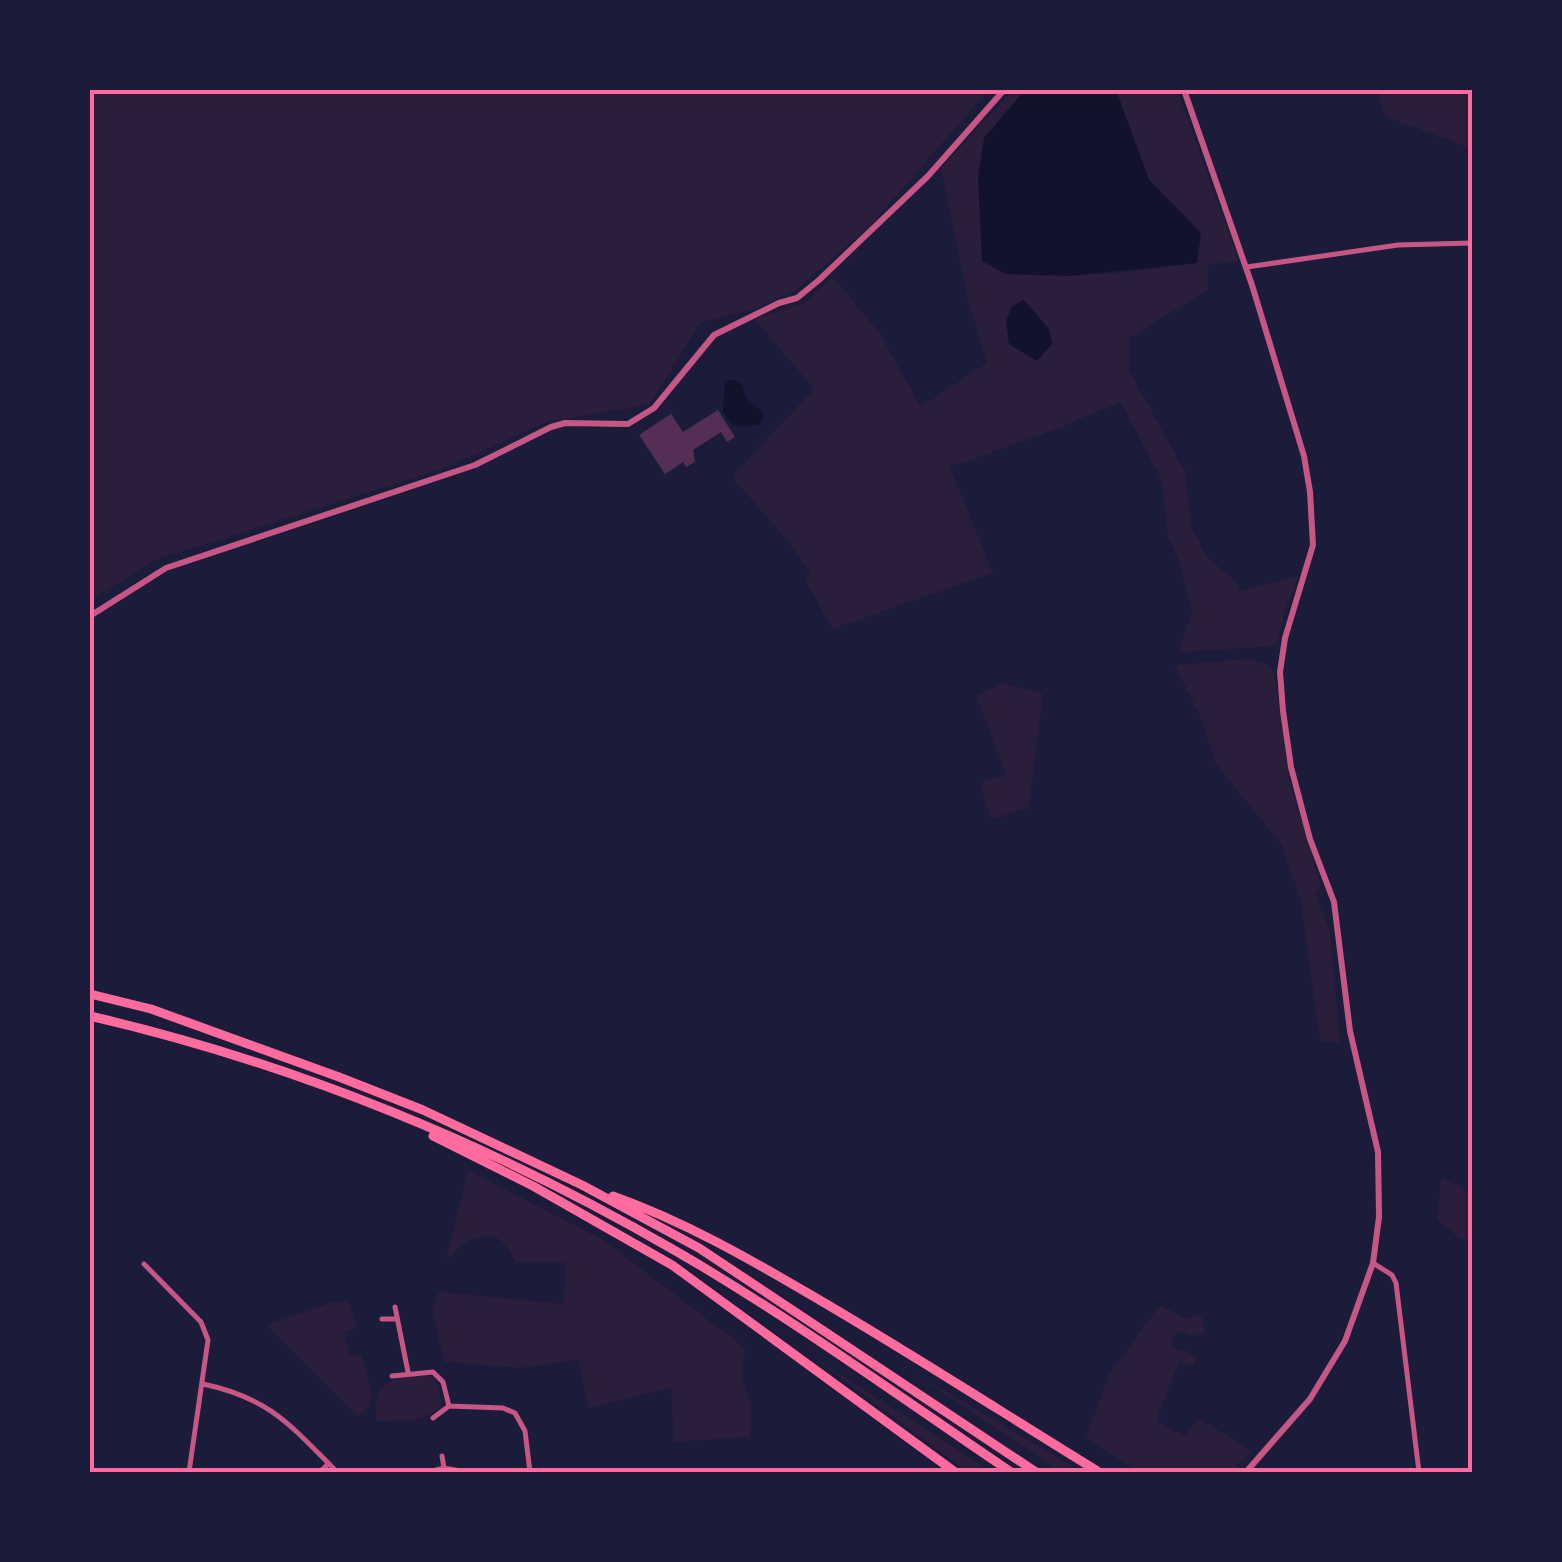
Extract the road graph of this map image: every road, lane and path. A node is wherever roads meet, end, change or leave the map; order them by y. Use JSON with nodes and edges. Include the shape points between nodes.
{"nodes":[{"id":1,"x":1004,"y":90,"type":"edge"},
{"id":2,"x":1184,"y":90,"type":"edge"},
{"id":3,"x":1472,"y":243,"type":"edge"},
{"id":4,"x":1246,"y":267,"type":"junction"},
{"id":5,"x":90,"y":616,"type":"edge"},
{"id":6,"x":90,"y":994,"type":"edge"},
{"id":7,"x":90,"y":1016,"type":"edge"},
{"id":8,"x":388,"y":1112,"type":"junction"},
{"id":9,"x":582,"y":1184,"type":"junction"},
{"id":10,"x":1373,"y":1263,"type":"junction"},
{"id":11,"x":144,"y":1264,"type":"dead end"},
{"id":12,"x":395,"y":1308,"type":"dead end"},
{"id":13,"x":382,"y":1319,"type":"dead end"},
{"id":14,"x":396,"y":1319,"type":"junction"},
{"id":15,"x":408,"y":1373,"type":"junction"},
{"id":16,"x":392,"y":1376,"type":"dead end"},
{"id":17,"x":203,"y":1384,"type":"junction"},
{"id":18,"x":449,"y":1406,"type":"junction"},
{"id":19,"x":432,"y":1418,"type":"dead end"},
{"id":20,"x":442,"y":1456,"type":"dead end"},
{"id":21,"x":328,"y":1464,"type":"junction"},
{"id":22,"x":444,"y":1468,"type":"junction"},
{"id":23,"x":432,"y":1471,"type":"edge"},
{"id":24,"x":189,"y":1472,"type":"edge"},
{"id":25,"x":320,"y":1472,"type":"edge"},
{"id":26,"x":337,"y":1472,"type":"edge"},
{"id":27,"x":466,"y":1472,"type":"edge"},
{"id":28,"x":530,"y":1472,"type":"edge"},
{"id":29,"x":955,"y":1472,"type":"edge"},
{"id":30,"x":1011,"y":1472,"type":"edge"},
{"id":31,"x":1036,"y":1472,"type":"edge"},
{"id":32,"x":1098,"y":1472,"type":"edge"},
{"id":33,"x":1246,"y":1472,"type":"edge"},
{"id":34,"x":1419,"y":1472,"type":"edge"}],
"edges":[{"from":1,"to":5,"type":"street","via":[[928,176],[819,280],[797,298],[714,335],[654,408],[628,424],[551,427],[475,465],[166,568]]},
{"from":2,"to":4,"type":"street"},
{"from":3,"to":4,"type":"street","via":[[1398,245]]},
{"from":4,"to":10,"type":"street","via":[[1298,428],[1310,492],[1312,545],[1284,638],[1283,711],[1310,839],[1334,902],[1350,1030],[1378,1152]]},
{"from":6,"to":9,"type":"highway","via":[[151,1009],[339,1077]]},
{"from":7,"to":8,"type":"highway","via":[[285,1073]]},
{"from":8,"to":29,"type":"highway","via":[[672,1265]]},
{"from":8,"to":30,"type":"highway","via":[[518,1168],[675,1250]]},
{"from":9,"to":31,"type":"highway","via":[[699,1248]]},
{"from":9,"to":32,"type":"highway","via":[[757,1264]]},
{"from":10,"to":33,"type":"street","via":[[1345,1342],[1310,1399]]},
{"from":10,"to":34,"type":"street","via":[[1396,1283]]},
{"from":11,"to":17,"type":"street","via":[[201,1322],[208,1340]]},
{"from":12,"to":14,"type":"street"},
{"from":13,"to":14,"type":"street"},
{"from":14,"to":15,"type":"street"},
{"from":15,"to":16,"type":"street"},
{"from":15,"to":18,"type":"street","via":[[438,1375]]},
{"from":17,"to":21,"type":"street","via":[[263,1404]]},
{"from":17,"to":24,"type":"street"},
{"from":18,"to":19,"type":"street"},
{"from":18,"to":28,"type":"street","via":[[515,1412],[525,1431]]},
{"from":20,"to":22,"type":"street"},
{"from":21,"to":25,"type":"street"},
{"from":21,"to":26,"type":"street"},
{"from":22,"to":23,"type":"street"},
{"from":22,"to":27,"type":"street"}]}
